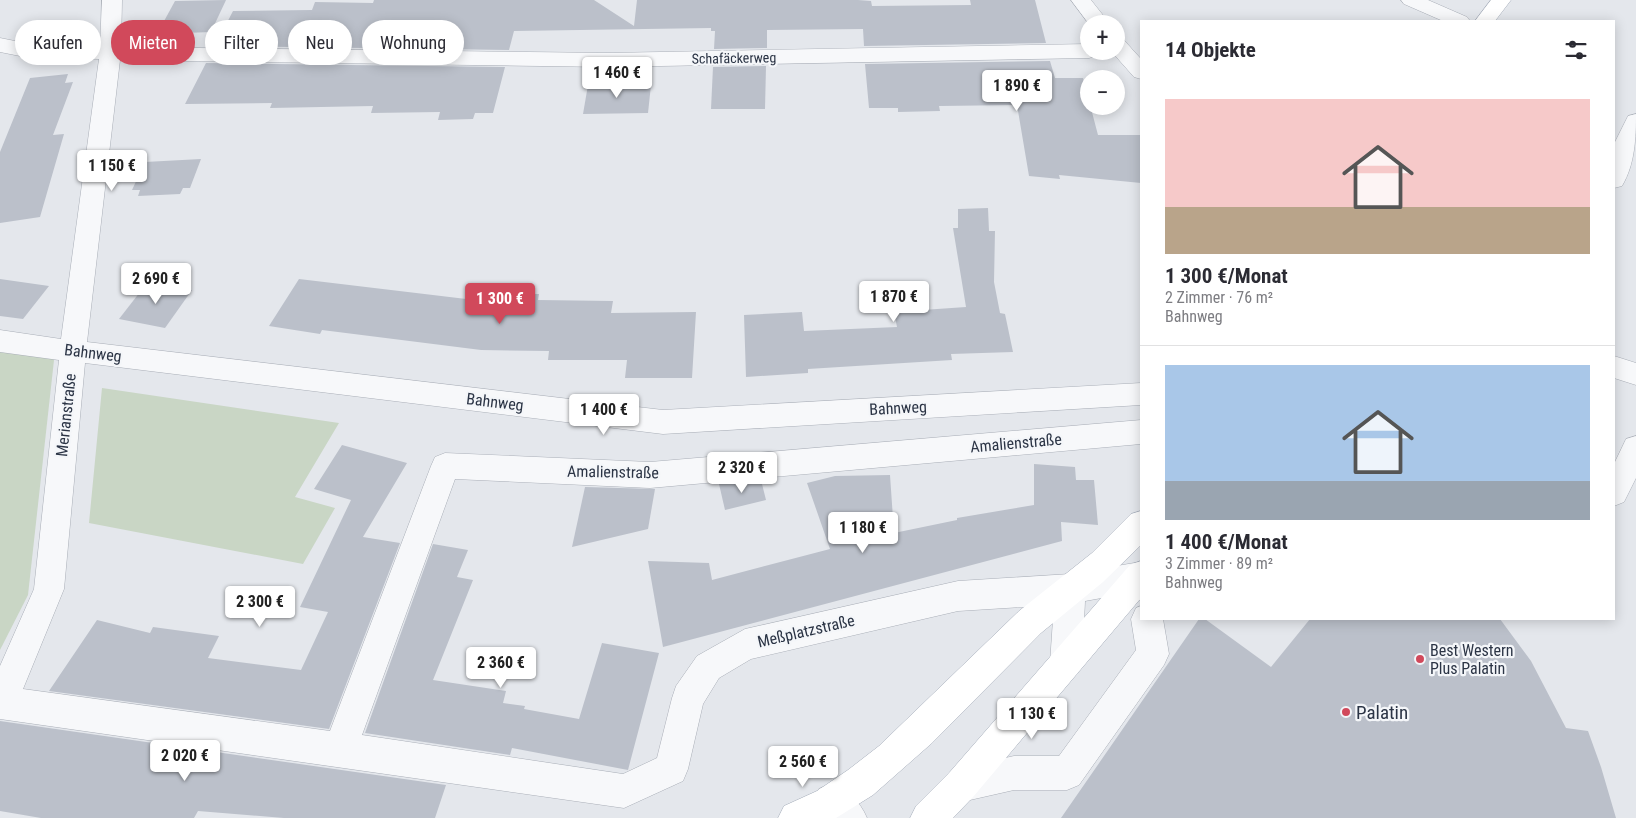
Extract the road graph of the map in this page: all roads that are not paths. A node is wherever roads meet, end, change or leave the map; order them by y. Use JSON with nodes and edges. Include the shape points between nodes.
{"nodes":[{"id":1,"x":112,"y":0,"type":"edge"},
{"id":2,"x":1081,"y":0,"type":"edge"},
{"id":3,"x":1411,"y":0,"type":"edge"},
{"id":4,"x":1501,"y":0,"type":"edge"},
{"id":5,"x":1093,"y":15,"type":"edge"},
{"id":6,"x":1458,"y":20,"type":"edge"},
{"id":7,"x":1486,"y":20,"type":"edge"},
{"id":8,"x":0,"y":45,"type":"edge"},
{"id":9,"x":1080,"y":51,"type":"edge"},
{"id":10,"x":110,"y":53,"type":"junction"},
{"id":11,"x":1125,"y":55,"type":"edge"},
{"id":12,"x":1140,"y":71,"type":"edge"},
{"id":13,"x":1636,"y":121,"type":"edge"},
{"id":14,"x":1615,"y":176,"type":"edge"},
{"id":15,"x":0,"y":341,"type":"edge"},
{"id":16,"x":73,"y":351,"type":"junction"},
{"id":17,"x":1615,"y":367,"type":"edge"},
{"id":18,"x":1636,"y":374,"type":"edge"},
{"id":19,"x":1140,"y":394,"type":"edge"},
{"id":20,"x":1140,"y":432,"type":"edge"},
{"id":21,"x":1636,"y":448,"type":"edge"},
{"id":22,"x":1615,"y":491,"type":"edge"},
{"id":23,"x":1140,"y":525,"type":"edge"},
{"id":24,"x":1140,"y":579,"type":"edge"},
{"id":25,"x":1140,"y":580,"type":"edge"},
{"id":26,"x":1070,"y":589,"type":"junction"},
{"id":27,"x":1147,"y":620,"type":"edge"},
{"id":28,"x":1066,"y":663,"type":"junction"},
{"id":29,"x":0,"y":702,"type":"edge"},
{"id":30,"x":340,"y":749,"type":"junction"},
{"id":31,"x":961,"y":785,"type":"junction"},
{"id":32,"x":837,"y":812,"type":"edge"},
{"id":33,"x":796,"y":818,"type":"edge"},
{"id":34,"x":928,"y":818,"type":"edge"}],
"edges":[{"from":1,"to":10,"type":"street","name":"Merianstraße"},
{"from":2,"to":5,"type":"street"},
{"from":3,"to":6,"type":"street"},
{"from":4,"to":7,"type":"main road"},
{"from":8,"to":10,"type":"street","name":"Schafäckerweg","via":[[20,49]]},
{"from":9,"to":10,"type":"street","name":"Schafäckerweg","via":[[608,60]]},
{"from":10,"to":16,"type":"street","name":"Merianstraße"},
{"from":11,"to":12,"type":"street"},
{"from":13,"to":14,"type":"street","via":[[1623,148]]},
{"from":15,"to":16,"type":"street","name":"Bahnweg"},
{"from":16,"to":19,"type":"street","name":"Bahnweg","via":[[663,422]]},
{"from":16,"to":29,"type":"street","name":"Merianstraße","via":[[50,589]]},
{"from":17,"to":18,"type":"street"},
{"from":20,"to":30,"type":"street","name":"Amalienstraße","via":[[650,475],[445,466]]},
{"from":21,"to":22,"type":"street"},
{"from":23,"to":26,"type":"main road","name":"Meßplatzstraße","via":[[1112,555]]},
{"from":24,"to":26,"type":"street","name":"Meßplatzstraße"},
{"from":25,"to":28,"type":"main road","name":"Meßplatzstraße"},
{"from":26,"to":28,"type":"street"},
{"from":26,"to":30,"type":"street","name":"Meßplatzstraße","via":[[958,596],[745,645],[708,666],[688,698],[671,769],[624,791]]},
{"from":26,"to":32,"type":"main road","name":"Meßplatzstraße","via":[[1030,622]]},
{"from":27,"to":31,"type":"street","via":[[1153,654],[1067,773],[1014,773]]},
{"from":28,"to":31,"type":"main road","name":"Meßplatzstraße"},
{"from":29,"to":30,"type":"street"},
{"from":31,"to":34,"type":"main road","name":"Meßplatzstraße"},
{"from":32,"to":33,"type":"main road","name":"Meßplatzstraße","via":[[809,813]]}]}
